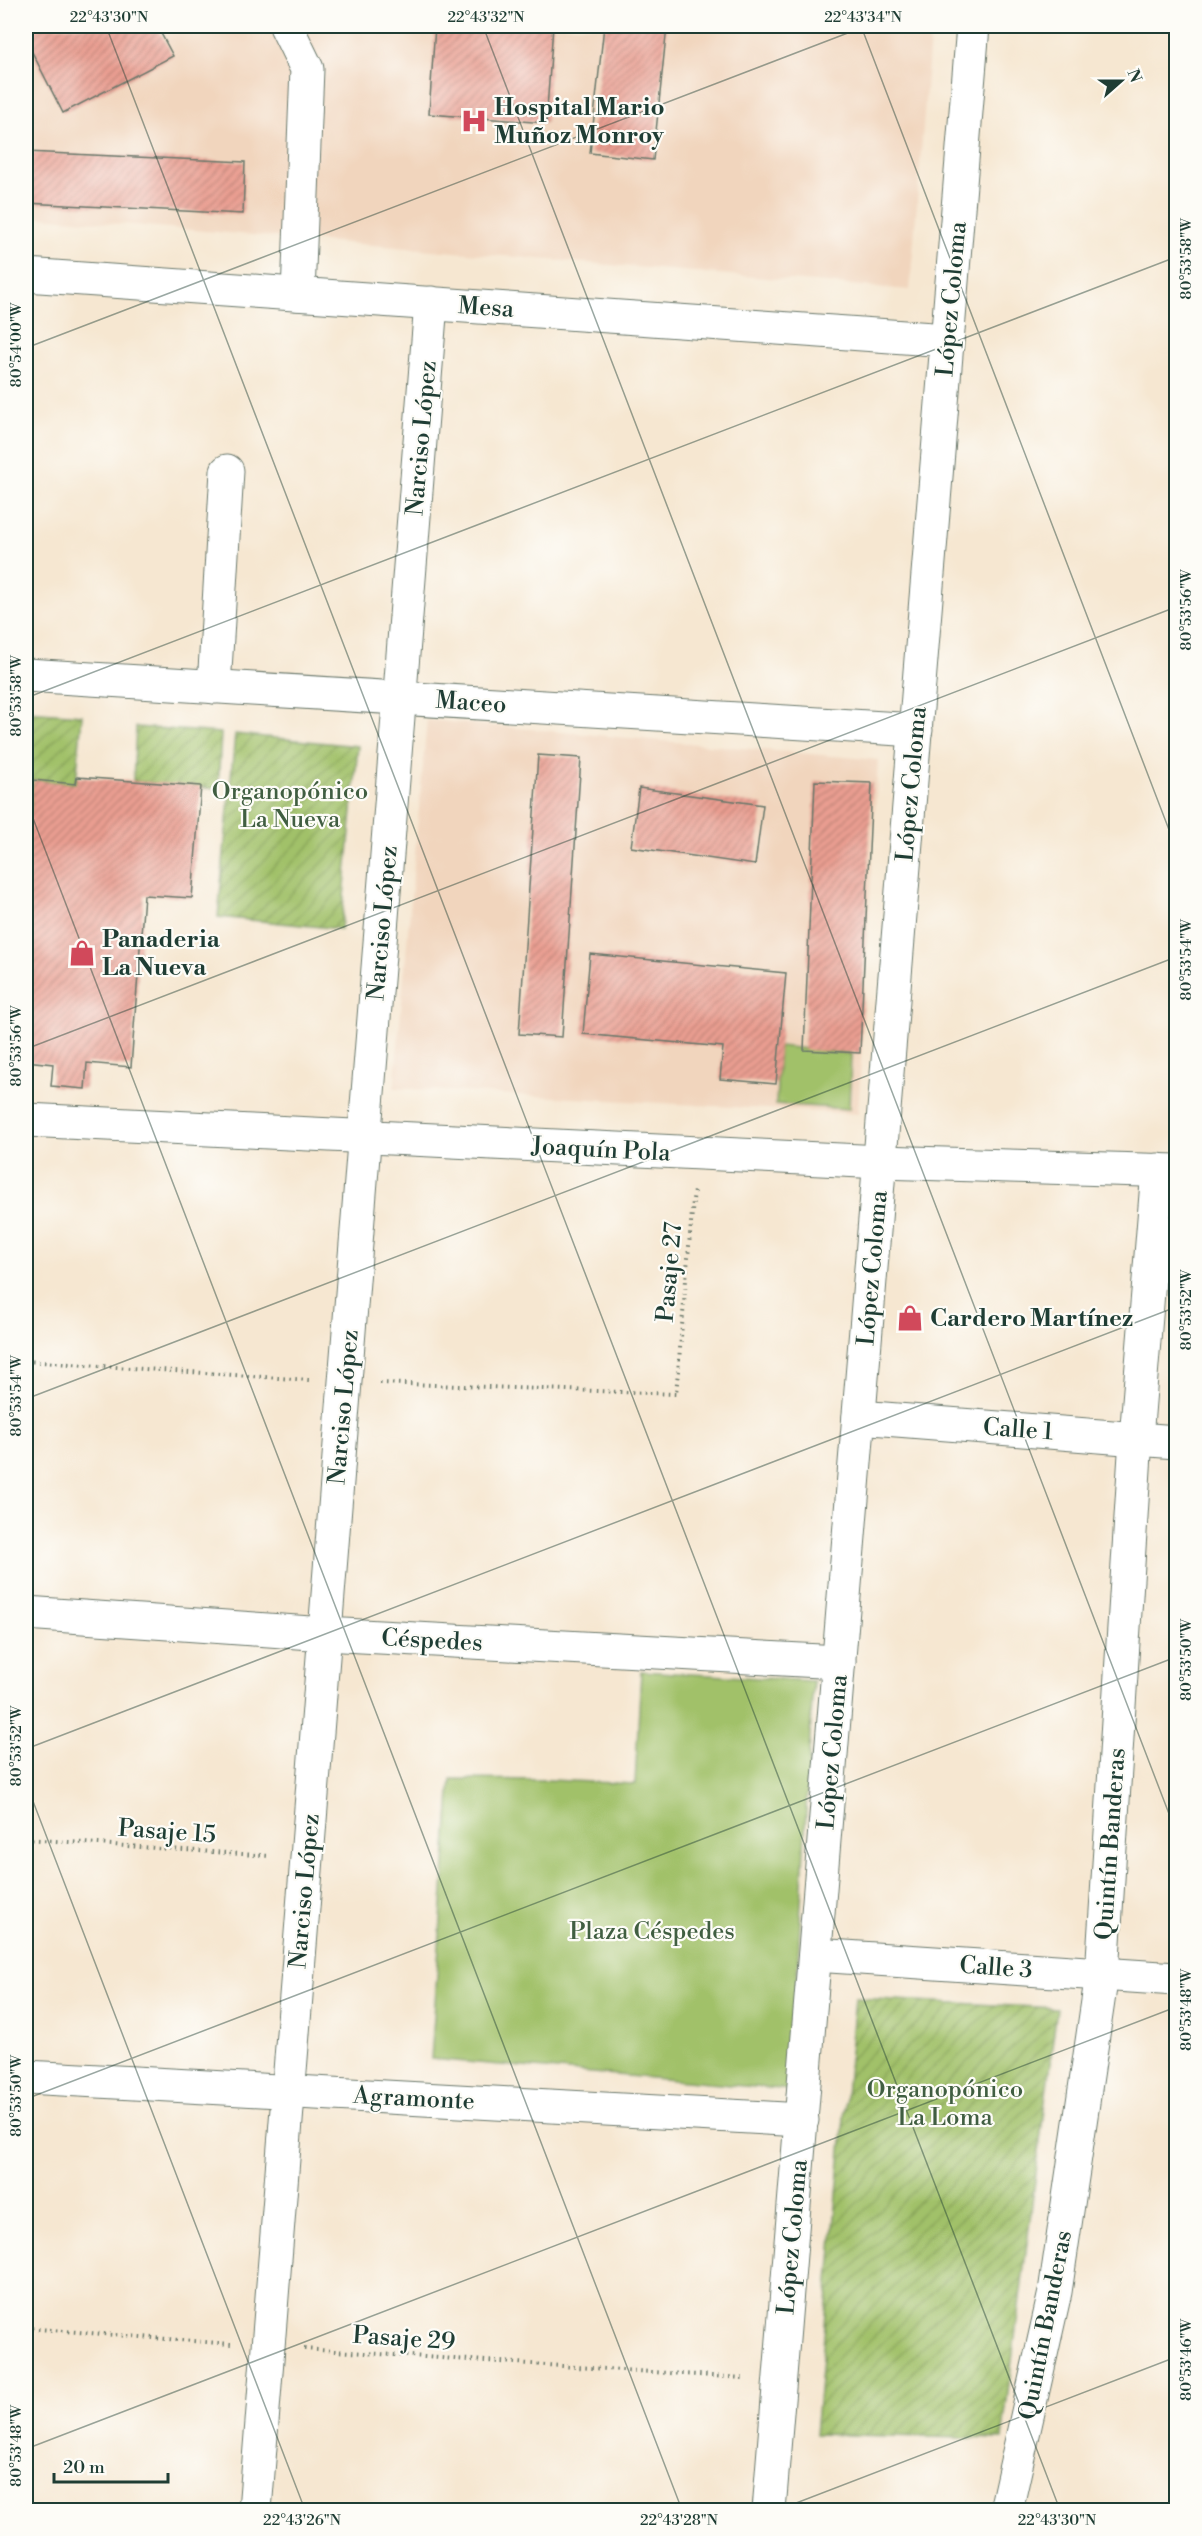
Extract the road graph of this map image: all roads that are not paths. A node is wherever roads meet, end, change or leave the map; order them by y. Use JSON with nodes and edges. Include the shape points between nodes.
{"nodes":[{"id":1,"x":286,"y":26,"type":"edge"},
{"id":2,"x":973,"y":26,"type":"edge"},
{"id":3,"x":26,"y":274,"type":"edge"},
{"id":4,"x":298,"y":294,"type":"junction"},
{"id":5,"x":431,"y":303,"type":"junction"},
{"id":6,"x":947,"y":340,"type":"junction"},
{"id":7,"x":227,"y":471,"type":"dead end"},
{"id":8,"x":26,"y":675,"type":"edge"},
{"id":9,"x":214,"y":687,"type":"junction"},
{"id":10,"x":400,"y":698,"type":"junction"},
{"id":11,"x":916,"y":730,"type":"junction"},
{"id":12,"x":26,"y":1120,"type":"edge"},
{"id":13,"x":365,"y":1137,"type":"junction"},
{"id":14,"x":881,"y":1162,"type":"junction"},
{"id":15,"x":1167,"y":1171,"type":"edge"},
{"id":16,"x":859,"y":1417,"type":"junction"},
{"id":17,"x":1136,"y":1438,"type":"junction"},
{"id":18,"x":1176,"y":1442,"type":"edge"},
{"id":19,"x":26,"y":1613,"type":"edge"},
{"id":20,"x":325,"y":1634,"type":"junction"},
{"id":21,"x":839,"y":1662,"type":"junction"},
{"id":22,"x":815,"y":1955,"type":"junction"},
{"id":23,"x":1102,"y":1974,"type":"junction"},
{"id":24,"x":1176,"y":1979,"type":"edge"},
{"id":25,"x":26,"y":2077,"type":"edge"},
{"id":26,"x":288,"y":2092,"type":"junction"},
{"id":27,"x":802,"y":2120,"type":"junction"},
{"id":28,"x":255,"y":2511,"type":"edge"},
{"id":29,"x":769,"y":2511,"type":"edge"},
{"id":30,"x":1006,"y":2511,"type":"edge"}],
"edges":[{"from":1,"to":4,"type":"street","via":[[307,69]]},
{"from":2,"to":6,"type":"street","name":"López Coloma"},
{"from":3,"to":4,"type":"street","name":"Mesa"},
{"from":4,"to":5,"type":"street","name":"Mesa"},
{"from":5,"to":6,"type":"street","name":"Mesa"},
{"from":5,"to":10,"type":"street","name":"Narciso López"},
{"from":6,"to":11,"type":"street","name":"López Coloma"},
{"from":7,"to":9,"type":"street"},
{"from":8,"to":9,"type":"street","name":"Maceo"},
{"from":9,"to":10,"type":"street","name":"Maceo"},
{"from":10,"to":11,"type":"street","name":"Maceo"},
{"from":10,"to":13,"type":"street","name":"Narciso López"},
{"from":11,"to":14,"type":"street","name":"López Coloma"},
{"from":12,"to":13,"type":"street","name":"Joaquín Pola"},
{"from":13,"to":14,"type":"street","name":"Joaquín Pola"},
{"from":13,"to":20,"type":"street","name":"Narciso López"},
{"from":14,"to":15,"type":"street","name":"Joaquín Pola"},
{"from":14,"to":16,"type":"street","name":"López Coloma"},
{"from":15,"to":17,"type":"street","name":"Quintín Banderas"},
{"from":16,"to":17,"type":"street","name":"Calle 1"},
{"from":16,"to":21,"type":"street","name":"López Coloma"},
{"from":17,"to":18,"type":"street","name":"Calle 1"},
{"from":17,"to":23,"type":"street","name":"Quintín Banderas"},
{"from":19,"to":20,"type":"street","name":"Céspedes"},
{"from":20,"to":21,"type":"street","name":"Céspedes"},
{"from":20,"to":26,"type":"street","name":"Narciso López"},
{"from":21,"to":22,"type":"street","name":"López Coloma"},
{"from":22,"to":23,"type":"street","name":"Calle 3"},
{"from":22,"to":27,"type":"street","name":"López Coloma"},
{"from":23,"to":24,"type":"street","name":"Calle 3"},
{"from":23,"to":30,"type":"street","name":"Quintín Banderas","via":[[1055,2292]]},
{"from":25,"to":26,"type":"street","name":"Agramonte"},
{"from":26,"to":27,"type":"street","name":"Agramonte"},
{"from":26,"to":28,"type":"street","name":"Narciso López"},
{"from":27,"to":29,"type":"street","name":"López Coloma"}]}
